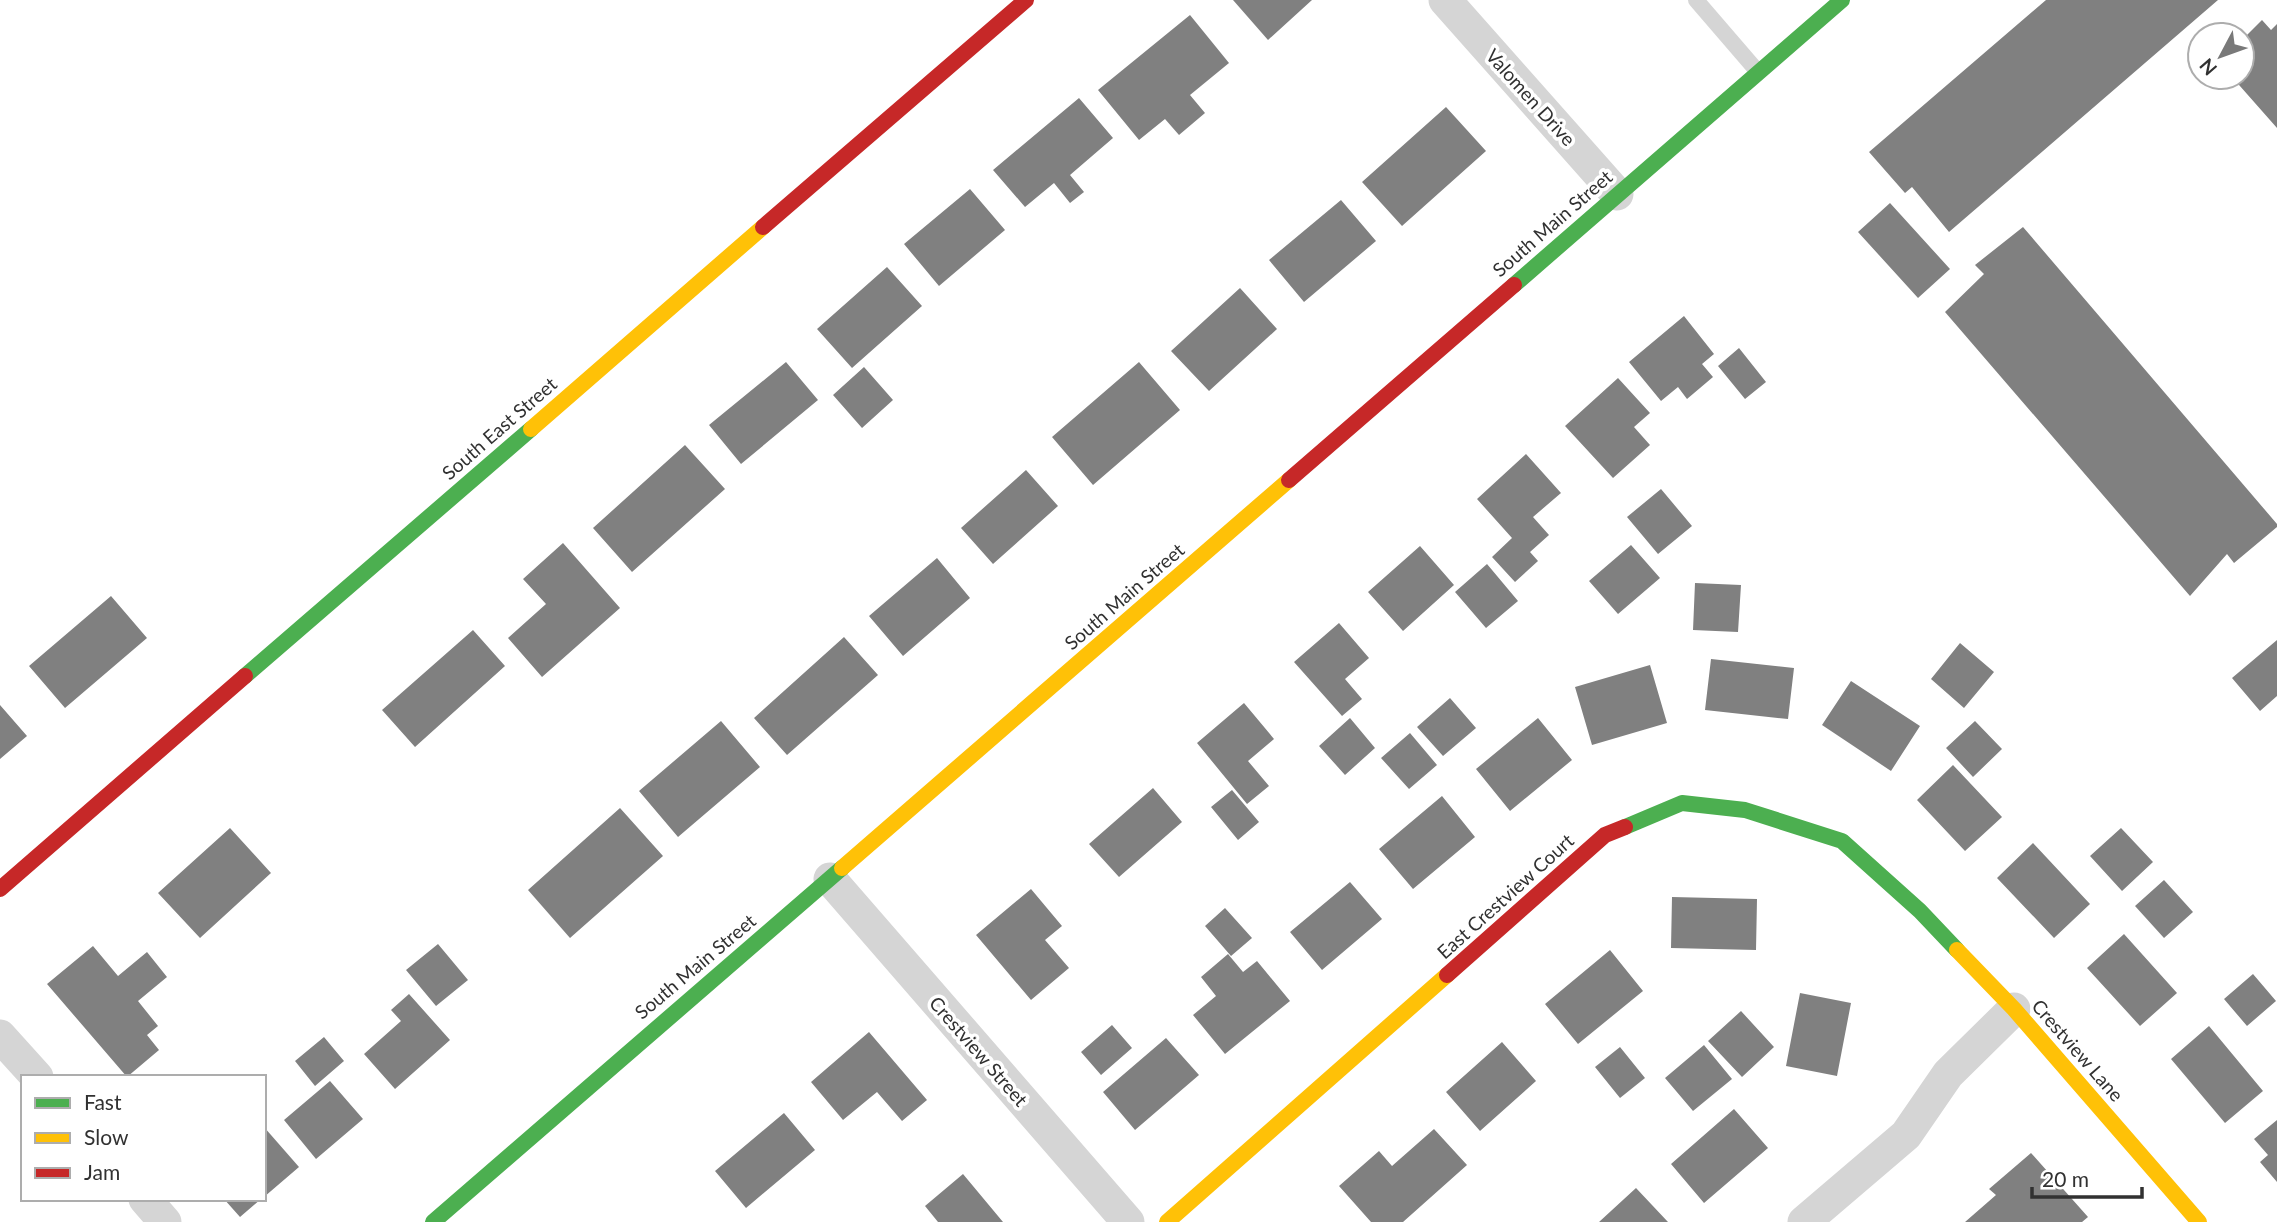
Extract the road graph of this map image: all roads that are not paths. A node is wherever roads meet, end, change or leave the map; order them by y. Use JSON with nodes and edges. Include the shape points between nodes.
{"nodes":[{"id":1,"x":1026,"y":0,"type":"edge"},
{"id":2,"x":1445,"y":0,"type":"edge"},
{"id":3,"x":1696,"y":0,"type":"edge"},
{"id":4,"x":1842,"y":0,"type":"edge"},
{"id":5,"x":1758,"y":72,"type":"junction"},
{"id":6,"x":1617,"y":194,"type":"junction"},
{"id":7,"x":830,"y":879,"type":"junction"},
{"id":8,"x":0,"y":889,"type":"edge"},
{"id":9,"x":1920,"y":911,"type":"joint"},
{"id":10,"x":2014,"y":1009,"type":"junction"},
{"id":11,"x":0,"y":1036,"type":"edge"},
{"id":12,"x":35,"y":1075,"type":"edge"},
{"id":13,"x":147,"y":1201,"type":"edge"},
{"id":14,"x":165,"y":1222,"type":"edge"},
{"id":15,"x":433,"y":1222,"type":"edge"},
{"id":16,"x":1128,"y":1222,"type":"edge"},
{"id":17,"x":1167,"y":1222,"type":"edge"},
{"id":18,"x":1804,"y":1222,"type":"edge"},
{"id":19,"x":2199,"y":1222,"type":"edge"}],
"edges":[{"from":1,"to":8,"type":"street","name":"South East Street"},
{"from":2,"to":6,"type":"street","name":"Valomen Drive"},
{"from":3,"to":5,"type":"lane"},
{"from":4,"to":5,"type":"street","name":"South Main Street"},
{"from":5,"to":6,"type":"street","name":"South Main Street"},
{"from":6,"to":7,"type":"street","name":"South Main Street"},
{"from":7,"to":15,"type":"street","name":"South Main Street"},
{"from":7,"to":16,"type":"street","name":"Crestview Street"},
{"from":9,"to":10,"type":"street","name":"Crestview Lane"},
{"from":9,"to":17,"type":"street","name":"East Crestview Court","via":[[1842,841],[1745,810],[1682,803],[1605,835]]},
{"from":10,"to":18,"type":"street","via":[[1948,1074],[1906,1135]]},
{"from":10,"to":19,"type":"street","name":"Crestview Lane"},
{"from":11,"to":12,"type":"street"},
{"from":13,"to":14,"type":"street"}]}
